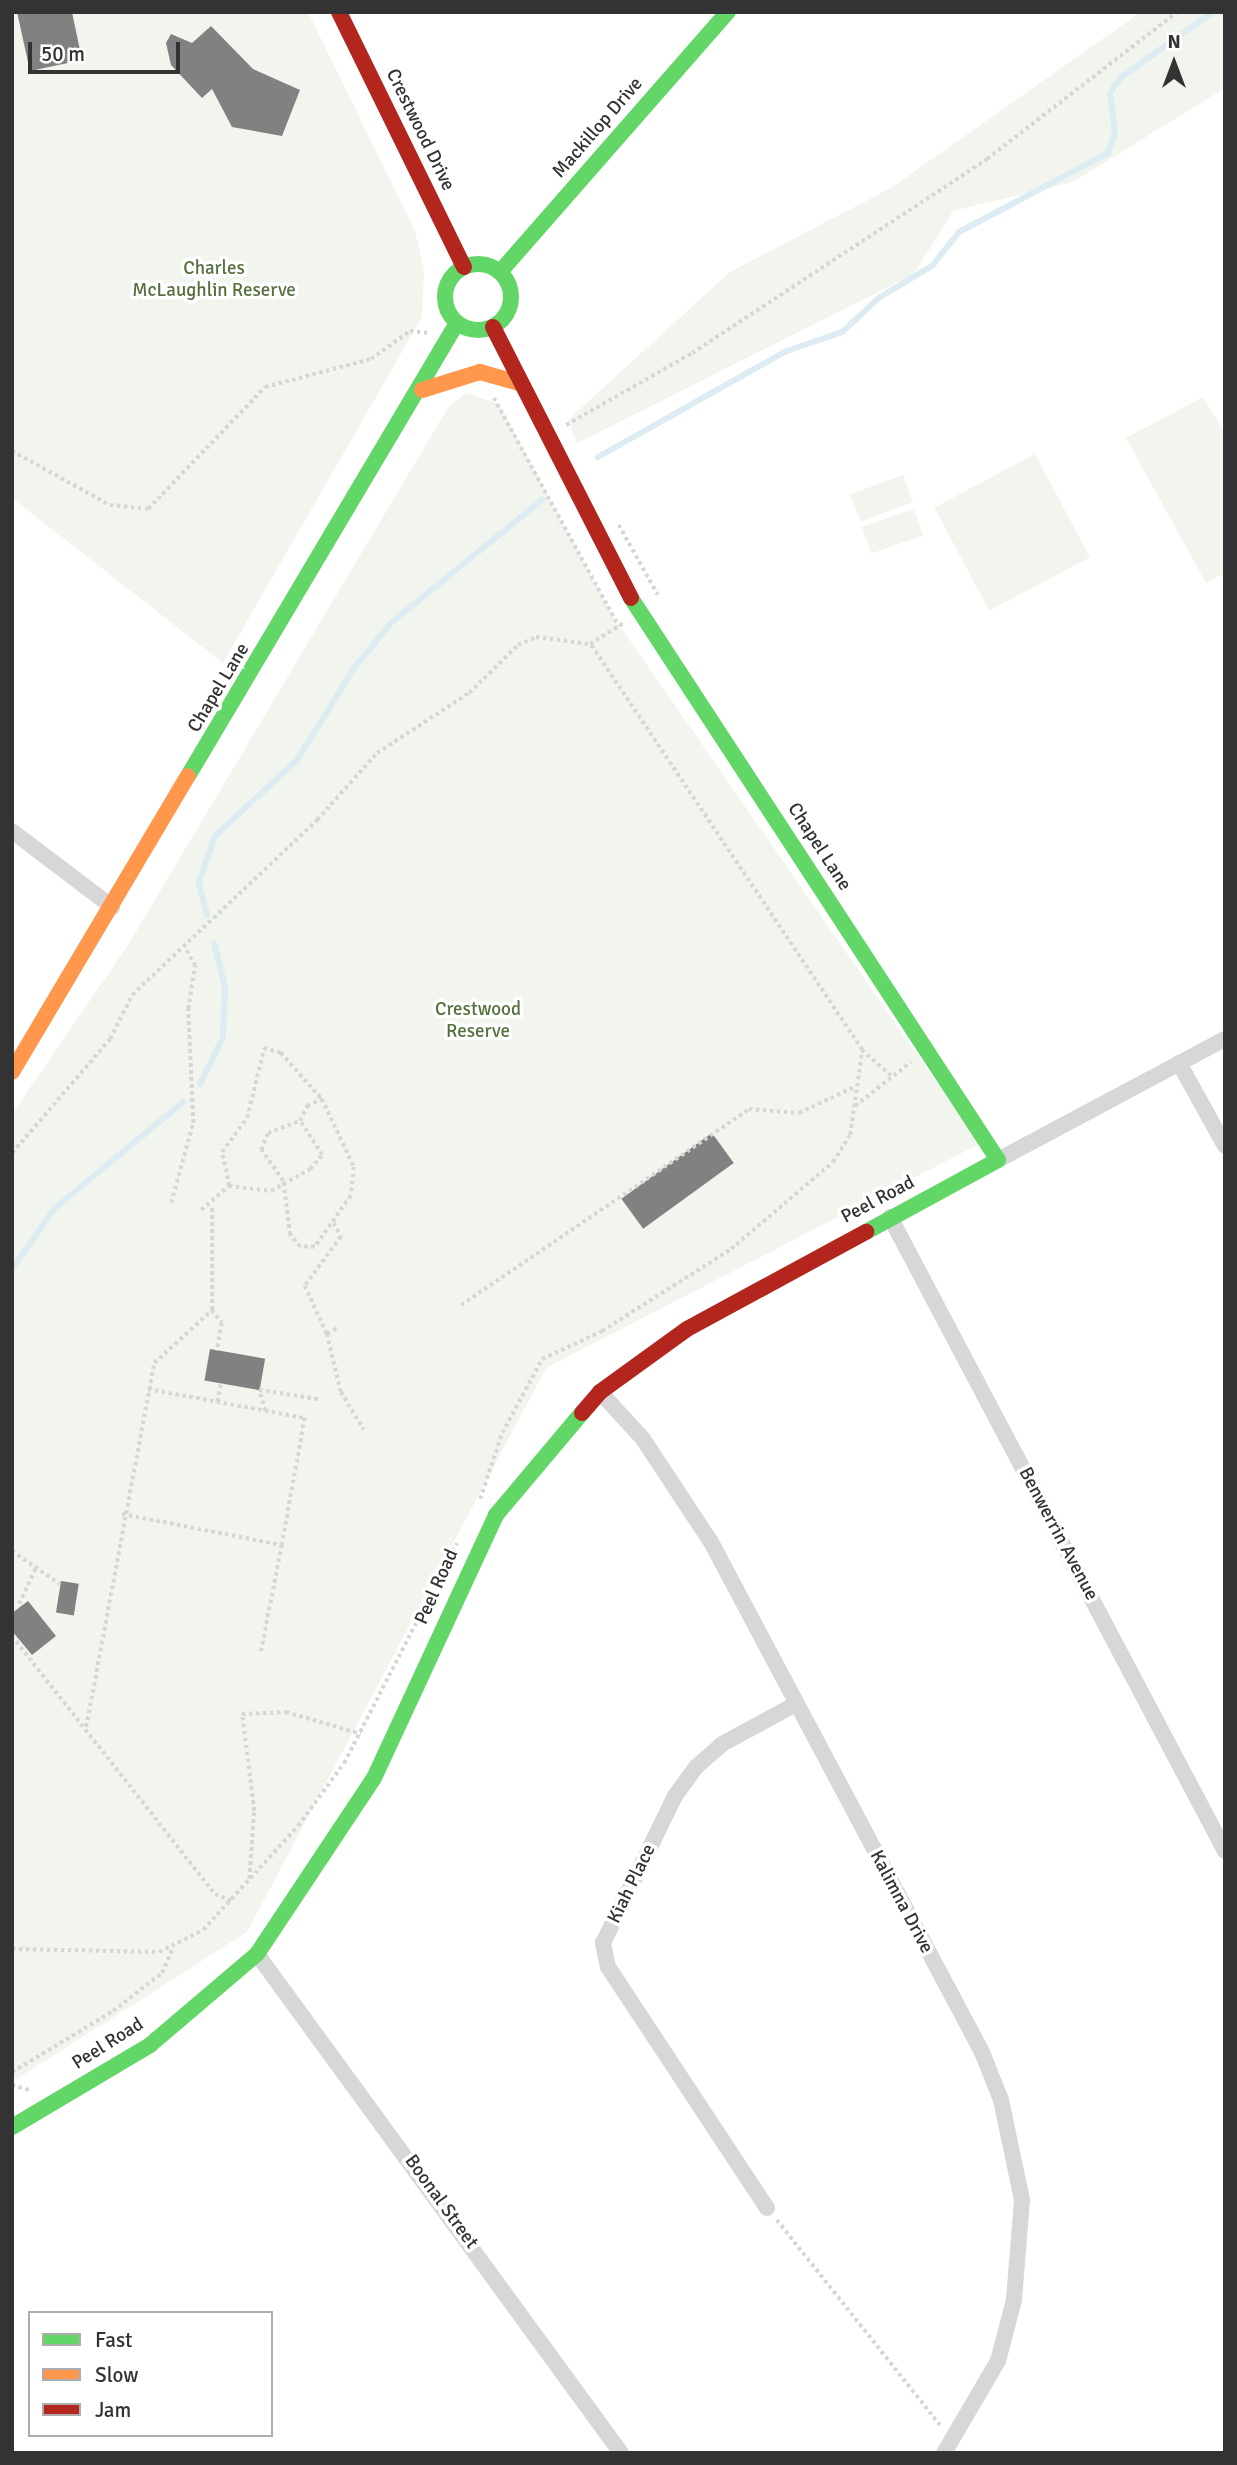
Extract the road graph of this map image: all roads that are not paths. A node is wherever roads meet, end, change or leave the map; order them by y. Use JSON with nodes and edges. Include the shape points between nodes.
{"nodes":[{"id":1,"x":339,"y":12,"type":"edge"},
{"id":2,"x":728,"y":12,"type":"edge"},
{"id":3,"x":464,"y":267,"type":"junction"},
{"id":4,"x":500,"y":272,"type":"junction"},
{"id":5,"x":457,"y":323,"type":"junction"},
{"id":6,"x":493,"y":327,"type":"junction"},
{"id":7,"x":519,"y":383,"type":"junction"},
{"id":8,"x":422,"y":390,"type":"junction"},
{"id":9,"x":12,"y":831,"type":"edge"},
{"id":10,"x":112,"y":907,"type":"junction"},
{"id":11,"x":1225,"y":1039,"type":"edge"},
{"id":12,"x":1180,"y":1063,"type":"junction"},
{"id":13,"x":12,"y":1072,"type":"edge"},
{"id":14,"x":1225,"y":1146,"type":"edge"},
{"id":15,"x":998,"y":1160,"type":"junction"},
{"id":16,"x":890,"y":1217,"type":"junction"},
{"id":17,"x":600,"y":1392,"type":"junction"},
{"id":18,"x":796,"y":1704,"type":"junction"},
{"id":19,"x":1225,"y":1851,"type":"edge"},
{"id":20,"x":257,"y":1954,"type":"junction"},
{"id":21,"x":12,"y":2127,"type":"edge"},
{"id":22,"x":767,"y":2208,"type":"road end"},
{"id":23,"x":948,"y":2447,"type":"edge"},
{"id":24,"x":621,"y":2453,"type":"edge"}],
"edges":[{"from":1,"to":3,"type":"street","name":"Crestwood Drive"},
{"from":2,"to":4,"type":"street","name":"Mackillop Drive"},
{"from":3,"to":4,"type":"street"},
{"from":3,"to":5,"type":"street","via":[[445,294]]},
{"from":4,"to":6,"type":"street","via":[[510,303]]},
{"from":5,"to":6,"type":"street","via":[[476,330]]},
{"from":5,"to":8,"type":"street","name":"Chapel Lane"},
{"from":6,"to":7,"type":"street","name":"Chapel Lane"},
{"from":7,"to":8,"type":"street","via":[[480,372]]},
{"from":7,"to":15,"type":"street","name":"Chapel Lane","via":[[641,613]]},
{"from":8,"to":10,"type":"street","name":"Chapel Lane"},
{"from":9,"to":10,"type":"street"},
{"from":10,"to":13,"type":"street","name":"Chapel Lane"},
{"from":11,"to":12,"type":"street"},
{"from":12,"to":14,"type":"street"},
{"from":12,"to":15,"type":"street"},
{"from":15,"to":16,"type":"street","name":"Peel Road"},
{"from":16,"to":17,"type":"street","name":"Peel Road","via":[[687,1329]]},
{"from":16,"to":19,"type":"street","name":"Benwerrin Avenue"},
{"from":17,"to":18,"type":"street","name":"Kalimna Drive","via":[[643,1439],[687,1503]]},
{"from":17,"to":20,"type":"street","name":"Peel Road","via":[[496,1515],[374,1778]]},
{"from":18,"to":22,"type":"street","name":"Kiah Place","via":[[722,1744],[696,1767],[675,1796],[603,1943],[608,1967]]},
{"from":18,"to":23,"type":"street","name":"Kalimna Drive","via":[[982,2052],[1014,2147],[1021,2200],[1014,2300],[998,2361]]},
{"from":20,"to":21,"type":"street","name":"Peel Road","via":[[150,2045]]},
{"from":20,"to":24,"type":"street","name":"Boonal Street"}]}
